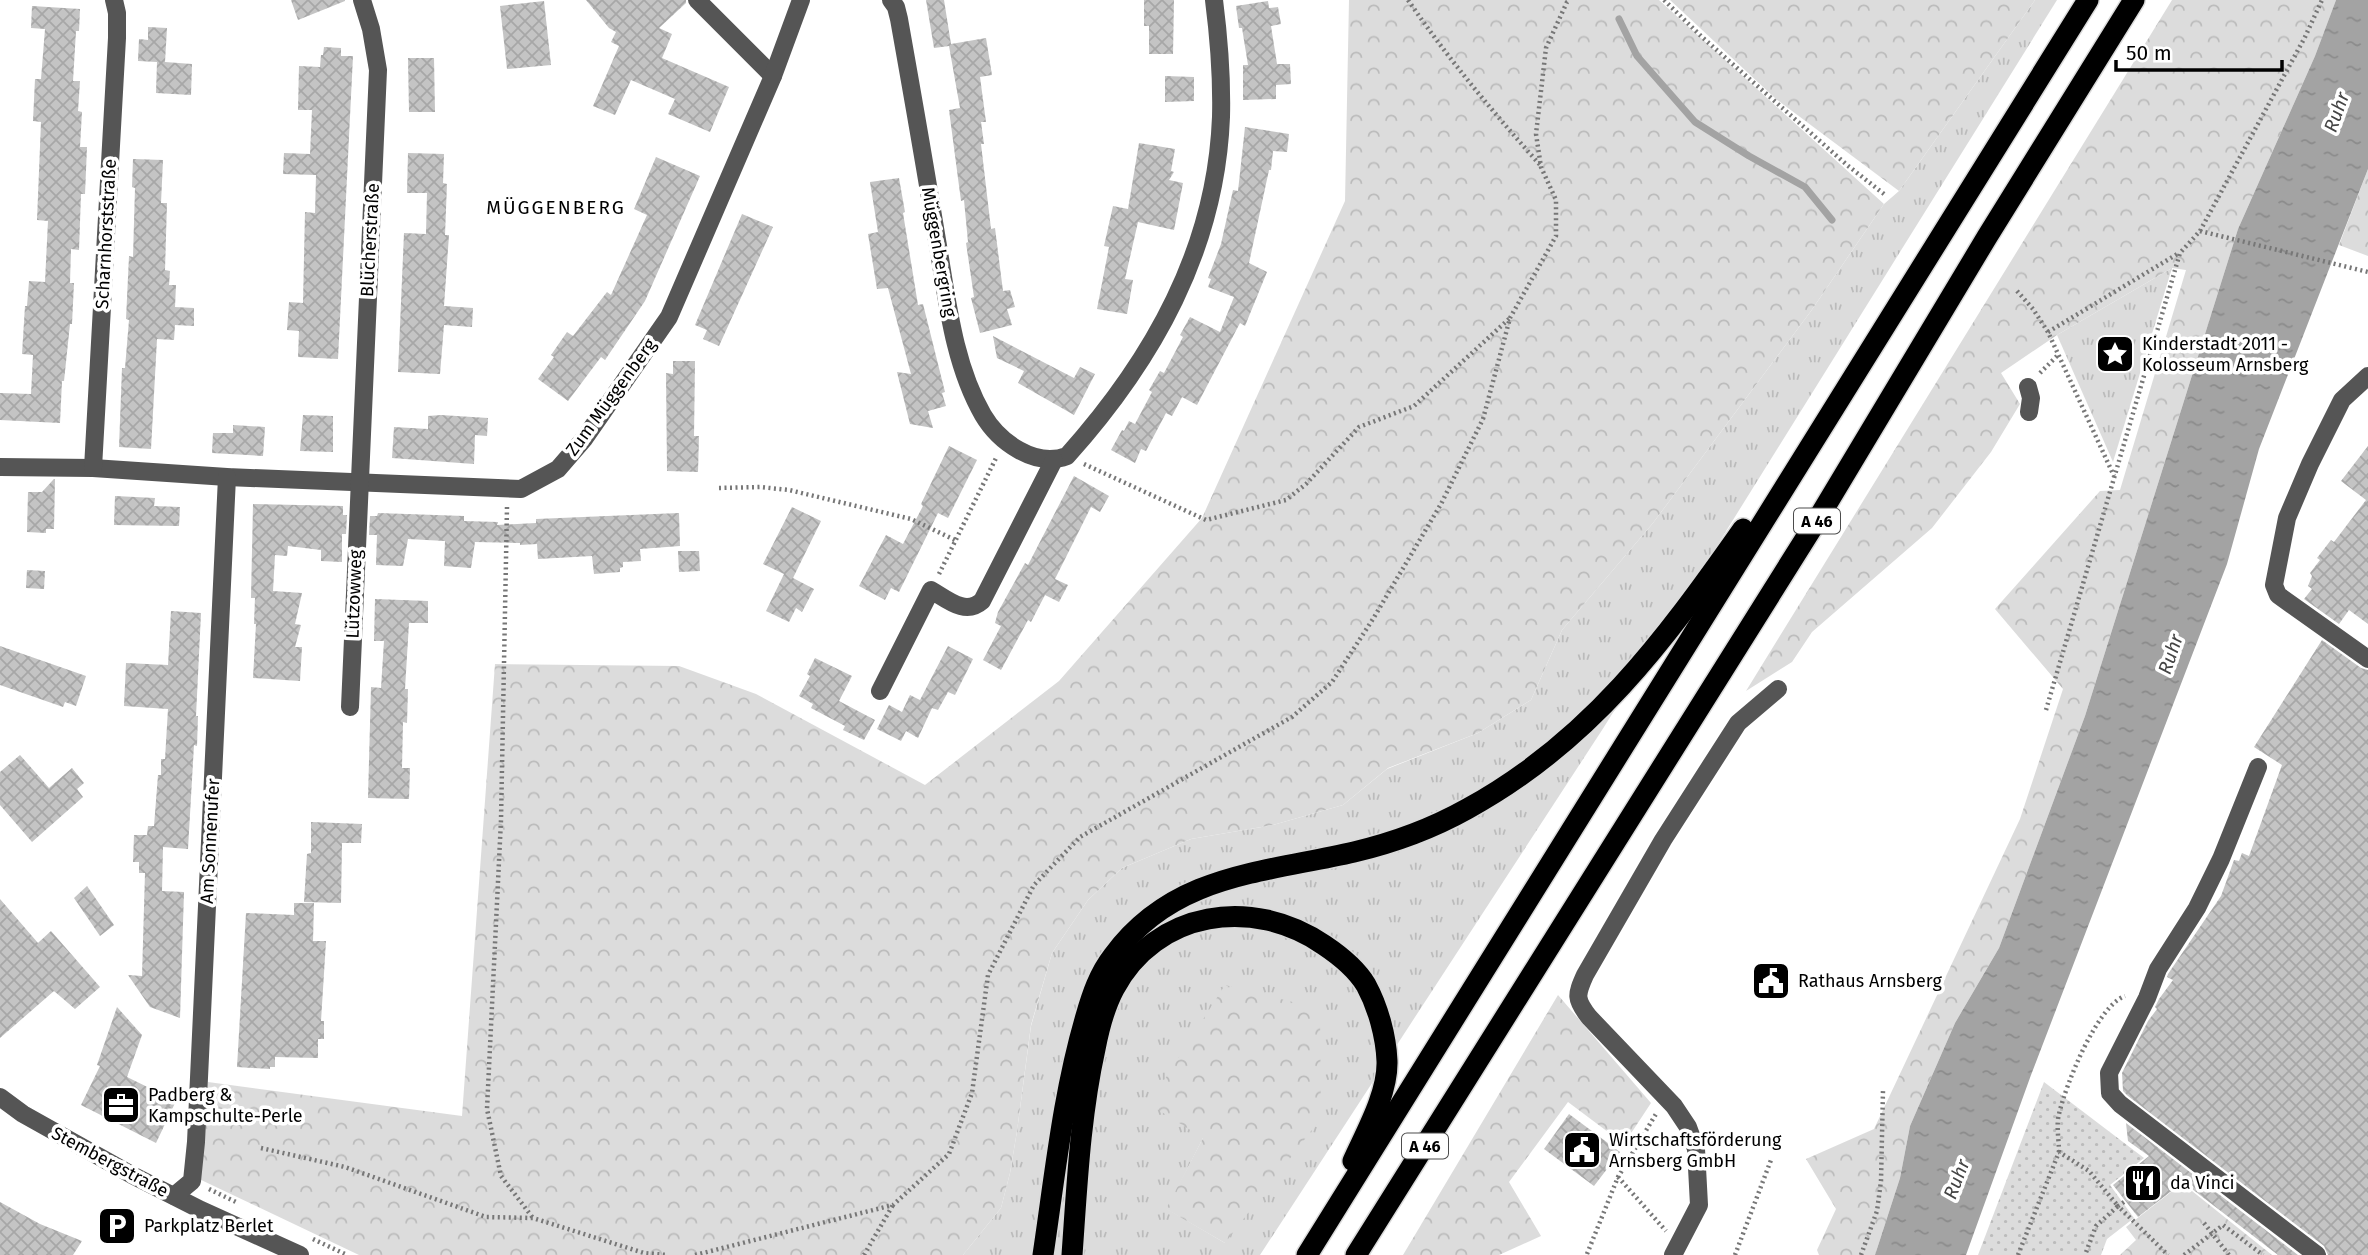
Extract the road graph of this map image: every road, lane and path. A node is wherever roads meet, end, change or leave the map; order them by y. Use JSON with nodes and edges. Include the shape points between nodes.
{"nodes":[{"id":1,"x":114,"y":0,"type":"edge"},
{"id":2,"x":362,"y":0,"type":"edge"},
{"id":3,"x":697,"y":0,"type":"edge"},
{"id":4,"x":801,"y":0,"type":"edge"},
{"id":5,"x":891,"y":0,"type":"edge"},
{"id":6,"x":1214,"y":0,"type":"edge"},
{"id":7,"x":1408,"y":0,"type":"edge"},
{"id":8,"x":1570,"y":0,"type":"edge"},
{"id":9,"x":1664,"y":0,"type":"edge"},
{"id":10,"x":2088,"y":0,"type":"edge"},
{"id":11,"x":2134,"y":0,"type":"edge"},
{"id":12,"x":2322,"y":0,"type":"edge"},
{"id":13,"x":773,"y":76,"type":"junction"},
{"id":14,"x":1541,"y":167,"type":"junction"},
{"id":15,"x":1884,"y":194,"type":"dead end"},
{"id":16,"x":2200,"y":231,"type":"junction"},
{"id":17,"x":2180,"y":253,"type":"junction"},
{"id":18,"x":2368,"y":272,"type":"edge"},
{"id":19,"x":2017,"y":291,"type":"dead end"},
{"id":20,"x":1510,"y":318,"type":"junction"},
{"id":21,"x":2048,"y":332,"type":"junction"},
{"id":22,"x":2058,"y":355,"type":"junction"},
{"id":23,"x":2368,"y":376,"type":"edge"},
{"id":24,"x":2028,"y":387,"type":"joint"},
{"id":25,"x":2029,"y":412,"type":"dead end"},
{"id":26,"x":1005,"y":439,"type":"junction"},
{"id":27,"x":1060,"y":458,"type":"junction"},
{"id":28,"x":1801,"y":461,"type":"junction"},
{"id":29,"x":0,"y":467,"type":"edge"},
{"id":30,"x":93,"y":468,"type":"junction"},
{"id":31,"x":227,"y":477,"type":"junction"},
{"id":32,"x":2114,"y":477,"type":"junction"},
{"id":33,"x":359,"y":481,"type":"junction"},
{"id":34,"x":508,"y":488,"type":"junction"},
{"id":35,"x":719,"y":488,"type":"dead end"},
{"id":36,"x":955,"y":540,"type":"junction"},
{"id":37,"x":931,"y":590,"type":"junction"},
{"id":38,"x":2368,"y":659,"type":"edge"},
{"id":39,"x":1778,"y":689,"type":"dead end"},
{"id":40,"x":880,"y":691,"type":"dead end"},
{"id":41,"x":350,"y":707,"type":"dead end"},
{"id":42,"x":2046,"y":710,"type":"dead end"},
{"id":43,"x":2258,"y":767,"type":"dead end"},
{"id":44,"x":2129,"y":995,"type":"dead end"},
{"id":45,"x":1883,"y":1090,"type":"dead end"},
{"id":46,"x":0,"y":1097,"type":"edge"},
{"id":47,"x":1666,"y":1098,"type":"junction"},
{"id":48,"x":261,"y":1148,"type":"dead end"},
{"id":49,"x":2060,"y":1152,"type":"junction"},
{"id":50,"x":1771,"y":1160,"type":"dead end"},
{"id":51,"x":1618,"y":1177,"type":"junction"},
{"id":52,"x":174,"y":1196,"type":"junction"},
{"id":53,"x":2123,"y":1202,"type":"dead end"},
{"id":54,"x":893,"y":1205,"type":"junction"},
{"id":55,"x":2118,"y":1206,"type":"junction"},
{"id":56,"x":533,"y":1218,"type":"junction"},
{"id":57,"x":2204,"y":1223,"type":"dead end"},
{"id":58,"x":2212,"y":1233,"type":"junction"},
{"id":59,"x":1310,"y":1250,"type":"edge"},
{"id":60,"x":1676,"y":1250,"type":"edge"},
{"id":61,"x":1587,"y":1254,"type":"edge"},
{"id":62,"x":300,"y":1255,"type":"edge"},
{"id":63,"x":667,"y":1255,"type":"edge"},
{"id":64,"x":695,"y":1255,"type":"edge"},
{"id":65,"x":864,"y":1255,"type":"edge"},
{"id":66,"x":1043,"y":1255,"type":"edge"},
{"id":67,"x":1072,"y":1255,"type":"edge"},
{"id":68,"x":1356,"y":1255,"type":"edge"},
{"id":69,"x":1735,"y":1255,"type":"edge"},
{"id":70,"x":1861,"y":1255,"type":"edge"},
{"id":71,"x":2018,"y":1255,"type":"edge"},
{"id":72,"x":2085,"y":1255,"type":"edge"},
{"id":73,"x":2168,"y":1255,"type":"edge"},
{"id":74,"x":2184,"y":1255,"type":"edge"},
{"id":75,"x":2228,"y":1255,"type":"edge"},
{"id":76,"x":2263,"y":1255,"type":"edge"},
{"id":77,"x":2317,"y":1255,"type":"edge"}],
"edges":[{"from":1,"to":30,"type":"street","name":"Scharnhorststraße","via":[[117,38]]},
{"from":2,"to":33,"type":"street","name":"Blücherstraße","via":[[378,70]]},
{"from":3,"to":13,"type":"street"},
{"from":4,"to":13,"type":"street","name":"Zum Müggenberg"},
{"from":5,"to":26,"type":"street","name":"Müggenbergring","via":[[899,19],[959,354],[984,417]]},
{"from":6,"to":27,"type":"street","via":[[1221,119],[1210,200],[1194,256],[1147,354],[1121,391]]},
{"from":7,"to":14,"type":"path","via":[[1443,52]]},
{"from":8,"to":14,"type":"path","via":[[1546,48],[1536,134]]},
{"from":9,"to":15,"type":"path"},
{"from":10,"to":28,"type":"highway","number":"A 46"},
{"from":11,"to":68,"type":"highway","number":"A 46","via":[[1819,517]]},
{"from":12,"to":16,"type":"path"},
{"from":13,"to":34,"type":"street","name":"Zum Müggenberg","via":[[669,317],[558,469],[521,489]]},
{"from":14,"to":20,"type":"path","via":[[1556,200],[1556,236]]},
{"from":16,"to":17,"type":"path"},
{"from":16,"to":18,"type":"path"},
{"from":17,"to":21,"type":"path"},
{"from":17,"to":32,"type":"path"},
{"from":19,"to":21,"type":"path"},
{"from":20,"to":27,"type":"path","via":[[1414,406],[1359,427],[1286,500],[1206,520]]},
{"from":20,"to":54,"type":"path","via":[[1483,419],[1441,504],[1332,682],[1292,717],[1080,837],[1034,885],[988,975],[972,1093],[949,1154]]},
{"from":21,"to":22,"type":"path"},
{"from":22,"to":24,"type":"path"},
{"from":22,"to":32,"type":"path"},
{"from":23,"to":38,"type":"street","via":[[2342,400],[2310,464],[2287,518],[2274,585],[2278,595]]},
{"from":24,"to":25,"type":"street"},
{"from":26,"to":27,"type":"street","name":"Müggenbergring","via":[[1032,457]]},
{"from":26,"to":36,"type":"path"},
{"from":27,"to":37,"type":"street","via":[[982,601],[964,608]]},
{"from":28,"to":59,"type":"highway","number":"A 46"},
{"from":28,"to":66,"type":"highway","via":[[1753,515],[1626,682],[1534,768],[1466,810],[1424,828],[1355,851],[1241,875],[1194,890],[1150,916],[1126,939],[1092,993],[1078,1040]]},
{"from":29,"to":30,"type":"street","name":"Zum Müggenberg"},
{"from":30,"to":31,"type":"street","name":"Zum Müggenberg"},
{"from":31,"to":33,"type":"street","name":"Zum Müggenberg"},
{"from":31,"to":52,"type":"street","name":"Am Sonnenufer","via":[[196,1142],[192,1181]]},
{"from":32,"to":42,"type":"path"},
{"from":33,"to":34,"type":"street","name":"Zum Müggenberg"},
{"from":33,"to":41,"type":"street","name":"Lützowweg"},
{"from":34,"to":56,"type":"path","via":[[501,820],[487,1109],[501,1176]]},
{"from":35,"to":36,"type":"path","via":[[789,490],[911,519]]},
{"from":36,"to":37,"type":"path"},
{"from":37,"to":40,"type":"street"},
{"from":39,"to":47,"type":"street","via":[[1738,723],[1663,840],[1578,993],[1589,1017]]},
{"from":43,"to":77,"type":"street","via":[[2221,859],[2197,908],[2158,969],[2109,1073],[2110,1093]]},
{"from":44,"to":49,"type":"path","via":[[2118,998],[2091,1032],[2058,1115]]},
{"from":45,"to":70,"type":"path","via":[[1877,1211]]},
{"from":46,"to":52,"type":"street","name":"Stembergstraße","via":[[33,1121]]},
{"from":47,"to":51,"type":"path"},
{"from":47,"to":60,"type":"street","via":[[1684,1118],[1696,1149],[1699,1205]]},
{"from":48,"to":56,"type":"path","via":[[345,1167],[486,1217]]},
{"from":49,"to":55,"type":"path","via":[[2089,1171]]},
{"from":49,"to":71,"type":"path"},
{"from":50,"to":69,"type":"path"},
{"from":51,"to":60,"type":"path"},
{"from":51,"to":61,"type":"path"},
{"from":52,"to":62,"type":"street","name":"Stembergstraße"},
{"from":53,"to":55,"type":"path"},
{"from":54,"to":64,"type":"path"},
{"from":54,"to":65,"type":"path"},
{"from":55,"to":72,"type":"path","via":[[2096,1226]]},
{"from":55,"to":73,"type":"path"},
{"from":56,"to":63,"type":"path","via":[[644,1253]]},
{"from":57,"to":58,"type":"path"},
{"from":58,"to":74,"type":"path"},
{"from":58,"to":75,"type":"path"},
{"from":58,"to":76,"type":"path","via":[[2223,1224]]},
{"from":59,"to":67,"type":"highway","via":[[1373,1117],[1385,1080],[1381,1024],[1365,983],[1313,937],[1262,919],[1223,917],[1181,926],[1149,946],[1123,973],[1104,1010],[1087,1084]]}]}
